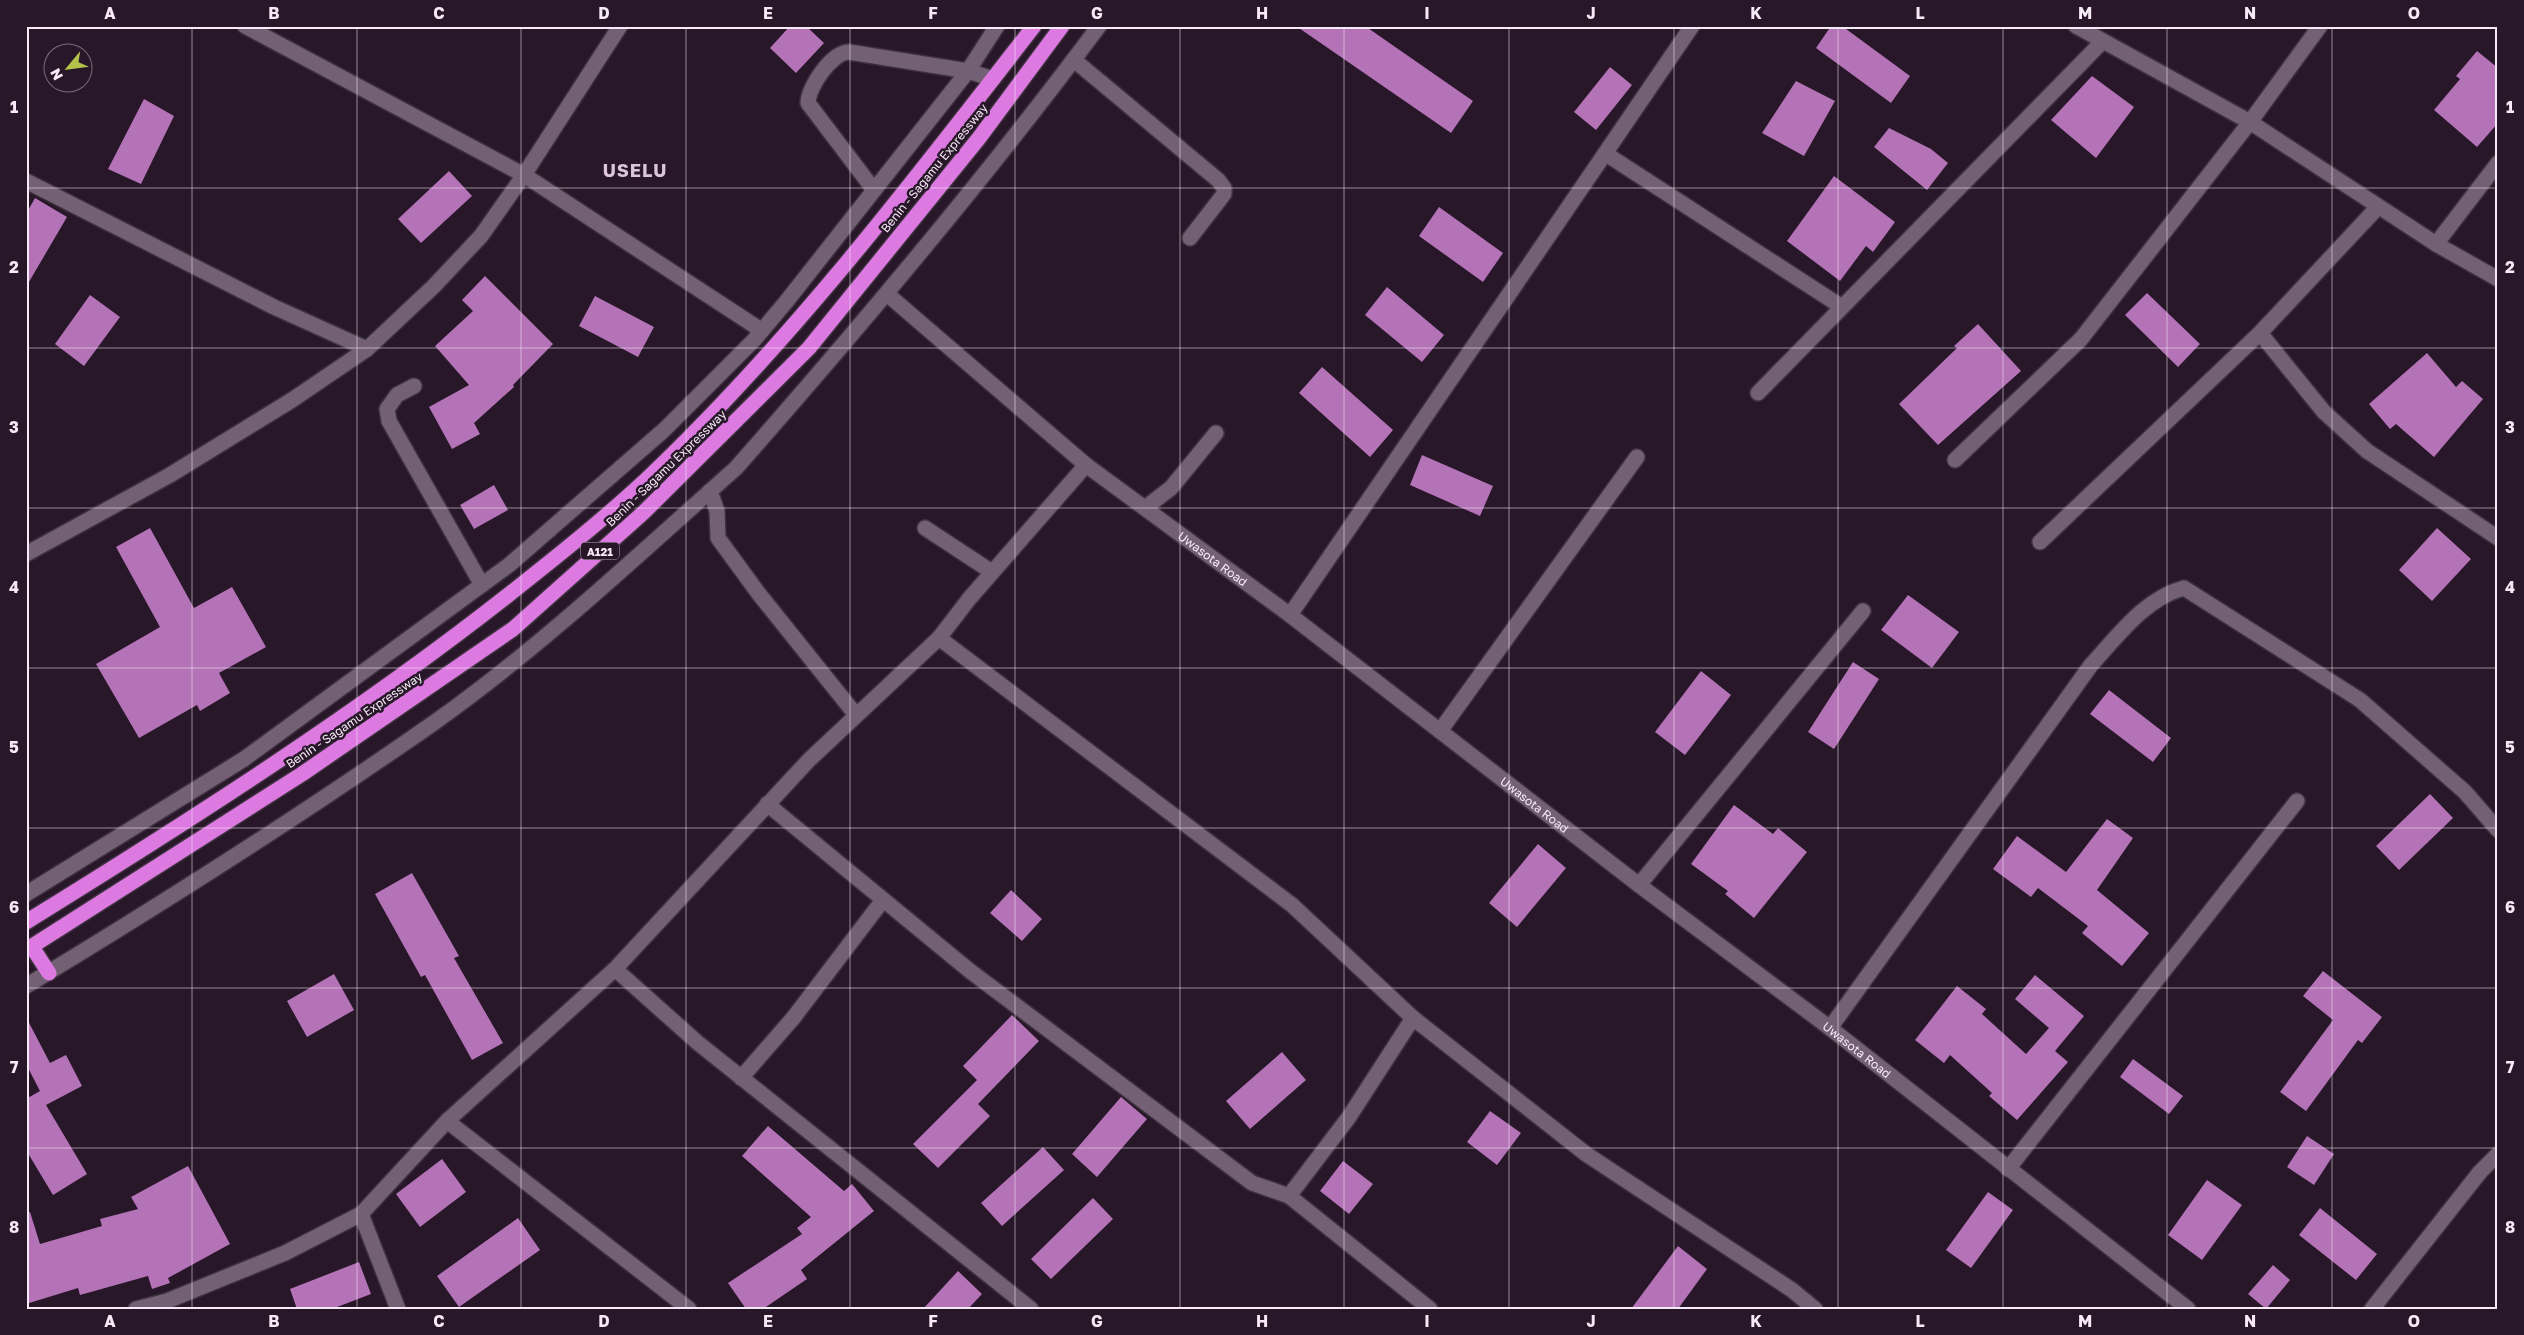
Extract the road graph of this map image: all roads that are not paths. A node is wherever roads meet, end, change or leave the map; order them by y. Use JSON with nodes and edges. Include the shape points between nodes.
{"nodes":[{"id":1,"x":245,"y":26,"type":"edge"},
{"id":2,"x":620,"y":26,"type":"edge"},
{"id":3,"x":997,"y":26,"type":"edge"},
{"id":4,"x":1034,"y":26,"type":"edge"},
{"id":5,"x":1062,"y":26,"type":"edge"},
{"id":6,"x":1099,"y":26,"type":"edge"},
{"id":7,"x":1692,"y":26,"type":"edge"},
{"id":8,"x":2076,"y":26,"type":"edge"},
{"id":9,"x":2320,"y":26,"type":"edge"},
{"id":10,"x":2103,"y":41,"type":"junction"},
{"id":11,"x":1074,"y":60,"type":"junction"},
{"id":12,"x":968,"y":71,"type":"junction"},
{"id":13,"x":993,"y":79,"type":"junction"},
{"id":14,"x":2250,"y":122,"type":"junction"},
{"id":15,"x":1606,"y":154,"type":"junction"},
{"id":16,"x":2498,"y":162,"type":"edge"},
{"id":17,"x":524,"y":175,"type":"junction"},
{"id":18,"x":26,"y":181,"type":"edge"},
{"id":19,"x":874,"y":190,"type":"junction"},
{"id":20,"x":2378,"y":206,"type":"junction"},
{"id":21,"x":1190,"y":238,"type":"dead end"},
{"id":22,"x":2436,"y":244,"type":"junction"},
{"id":23,"x":2498,"y":279,"type":"edge"},
{"id":24,"x":887,"y":294,"type":"junction"},
{"id":25,"x":1842,"y":308,"type":"junction"},
{"id":26,"x":761,"y":330,"type":"junction"},
{"id":27,"x":2260,"y":333,"type":"junction"},
{"id":28,"x":367,"y":349,"type":"junction"},
{"id":29,"x":414,"y":386,"type":"dead end"},
{"id":30,"x":1758,"y":393,"type":"dead end"},
{"id":31,"x":1216,"y":433,"type":"dead end"},
{"id":32,"x":1637,"y":457,"type":"dead end"},
{"id":33,"x":1955,"y":460,"type":"dead end"},
{"id":34,"x":1086,"y":465,"type":"junction"},
{"id":35,"x":710,"y":491,"type":"junction"},
{"id":36,"x":1145,"y":508,"type":"junction"},
{"id":37,"x":926,"y":528,"type":"dead end"},
{"id":38,"x":2498,"y":538,"type":"edge"},
{"id":39,"x":2040,"y":542,"type":"dead end"},
{"id":40,"x":26,"y":554,"type":"edge"},
{"id":41,"x":992,"y":572,"type":"junction"},
{"id":42,"x":482,"y":585,"type":"junction"},
{"id":43,"x":1863,"y":611,"type":"dead end"},
{"id":44,"x":1290,"y":615,"type":"junction"},
{"id":45,"x":939,"y":638,"type":"junction"},
{"id":46,"x":856,"y":715,"type":"junction"},
{"id":47,"x":1440,"y":732,"type":"junction"},
{"id":48,"x":2296,"y":802,"type":"dead end"},
{"id":49,"x":767,"y":804,"type":"junction"},
{"id":50,"x":2498,"y":830,"type":"edge"},
{"id":51,"x":1638,"y":885,"type":"junction"},
{"id":52,"x":26,"y":894,"type":"edge"},
{"id":53,"x":883,"y":900,"type":"junction"},
{"id":54,"x":26,"y":922,"type":"edge"},
{"id":55,"x":29,"y":948,"type":"edge"},
{"id":56,"x":615,"y":969,"type":"junction"},
{"id":57,"x":48,"y":973,"type":"junction"},
{"id":58,"x":26,"y":986,"type":"edge"},
{"id":59,"x":1413,"y":1018,"type":"junction"},
{"id":60,"x":1830,"y":1028,"type":"junction"},
{"id":61,"x":741,"y":1078,"type":"junction"},
{"id":62,"x":448,"y":1121,"type":"junction"},
{"id":63,"x":2498,"y":1154,"type":"edge"},
{"id":64,"x":2008,"y":1169,"type":"junction"},
{"id":65,"x":1289,"y":1196,"type":"junction"},
{"id":66,"x":361,"y":1214,"type":"junction"},
{"id":67,"x":168,"y":1305,"type":"edge"},
{"id":68,"x":136,"y":1309,"type":"edge"},
{"id":69,"x":398,"y":1309,"type":"edge"},
{"id":70,"x":689,"y":1309,"type":"edge"},
{"id":71,"x":1031,"y":1309,"type":"edge"},
{"id":72,"x":1430,"y":1309,"type":"edge"},
{"id":73,"x":1815,"y":1309,"type":"edge"},
{"id":74,"x":2188,"y":1309,"type":"edge"},
{"id":75,"x":2372,"y":1309,"type":"edge"}],
"edges":[{"from":1,"to":17,"type":"street"},
{"from":2,"to":17,"type":"street"},
{"from":3,"to":12,"type":"street"},
{"from":4,"to":13,"type":"highway","number":"A121"},
{"from":5,"to":55,"type":"highway","name":"Benin - Sagamu Expressway","number":"A121","via":[[979,138],[809,348],[643,513],[513,629],[302,774]]},
{"from":6,"to":11,"type":"street"},
{"from":7,"to":15,"type":"street"},
{"from":8,"to":10,"type":"street"},
{"from":9,"to":14,"type":"street"},
{"from":10,"to":14,"type":"street"},
{"from":10,"to":25,"type":"street"},
{"from":11,"to":21,"type":"street","via":[[1224,188],[1224,194]]},
{"from":11,"to":24,"type":"street"},
{"from":12,"to":13,"type":"street"},
{"from":12,"to":19,"type":"street"},
{"from":12,"to":19,"type":"street","via":[[849,52],[836,56],[808,93],[808,103]]},
{"from":13,"to":54,"type":"highway","number":"A121","via":[[886,217],[738,384],[648,478],[576,542],[375,696],[246,783]]},
{"from":14,"to":20,"type":"street"},
{"from":14,"to":33,"type":"street","via":[[2081,339]]},
{"from":15,"to":25,"type":"street"},
{"from":15,"to":44,"type":"street"},
{"from":16,"to":22,"type":"street"},
{"from":17,"to":26,"type":"street"},
{"from":17,"to":28,"type":"street","via":[[481,236]]},
{"from":18,"to":28,"type":"street","via":[[274,307]]},
{"from":19,"to":26,"type":"street"},
{"from":20,"to":22,"type":"street"},
{"from":20,"to":27,"type":"street"},
{"from":22,"to":23,"type":"street"},
{"from":24,"to":34,"type":"street","name":"Uwasota Road"},
{"from":24,"to":35,"type":"street","via":[[736,468]]},
{"from":25,"to":30,"type":"street"},
{"from":26,"to":42,"type":"street","via":[[664,430]]},
{"from":27,"to":38,"type":"street","via":[[2324,412],[2367,451]]},
{"from":27,"to":39,"type":"street"},
{"from":28,"to":40,"type":"street","via":[[292,400],[170,475]]},
{"from":29,"to":42,"type":"street","via":[[397,395],[387,409],[389,421]]},
{"from":31,"to":36,"type":"street","via":[[1170,488]]},
{"from":32,"to":47,"type":"street"},
{"from":34,"to":36,"type":"street","name":"Uwasota Road"},
{"from":34,"to":41,"type":"street"},
{"from":35,"to":46,"type":"street","via":[[717,511],[718,538]]},
{"from":35,"to":57,"type":"street","via":[[554,629],[436,721],[250,847]]},
{"from":36,"to":44,"type":"street","name":"Uwasota Road"},
{"from":37,"to":41,"type":"street"},
{"from":41,"to":45,"type":"street"},
{"from":42,"to":52,"type":"street","via":[[244,759]]},
{"from":43,"to":51,"type":"street"},
{"from":44,"to":47,"type":"street","name":"Uwasota Road"},
{"from":45,"to":46,"type":"street"},
{"from":45,"to":59,"type":"street","via":[[1292,905]]},
{"from":46,"to":49,"type":"street"},
{"from":47,"to":51,"type":"street","name":"Uwasota Road"},
{"from":48,"to":64,"type":"street"},
{"from":49,"to":53,"type":"street"},
{"from":49,"to":56,"type":"street"},
{"from":50,"to":60,"type":"street","via":[[2465,792],[2360,700],[2184,588],[2172,591],[2134,618],[2091,665]]},
{"from":51,"to":60,"type":"street","name":"Uwasota Road"},
{"from":53,"to":61,"type":"street","via":[[794,1017]]},
{"from":53,"to":65,"type":"street","via":[[970,971],[1252,1183]]},
{"from":55,"to":57,"type":"highway"},
{"from":56,"to":61,"type":"street"},
{"from":56,"to":62,"type":"street"},
{"from":57,"to":58,"type":"street"},
{"from":59,"to":65,"type":"street","via":[[1349,1117]]},
{"from":59,"to":73,"type":"street","via":[[1586,1154],[1792,1290]]},
{"from":60,"to":64,"type":"street","name":"Uwasota Road"},
{"from":61,"to":71,"type":"street"},
{"from":62,"to":66,"type":"street"},
{"from":62,"to":70,"type":"street"},
{"from":63,"to":75,"type":"street","via":[[2480,1172]]},
{"from":64,"to":74,"type":"street","name":"Uwasota Road"},
{"from":65,"to":72,"type":"street"},
{"from":66,"to":67,"type":"street","via":[[285,1253]]},
{"from":66,"to":69,"type":"street"},
{"from":67,"to":68,"type":"street"}]}
